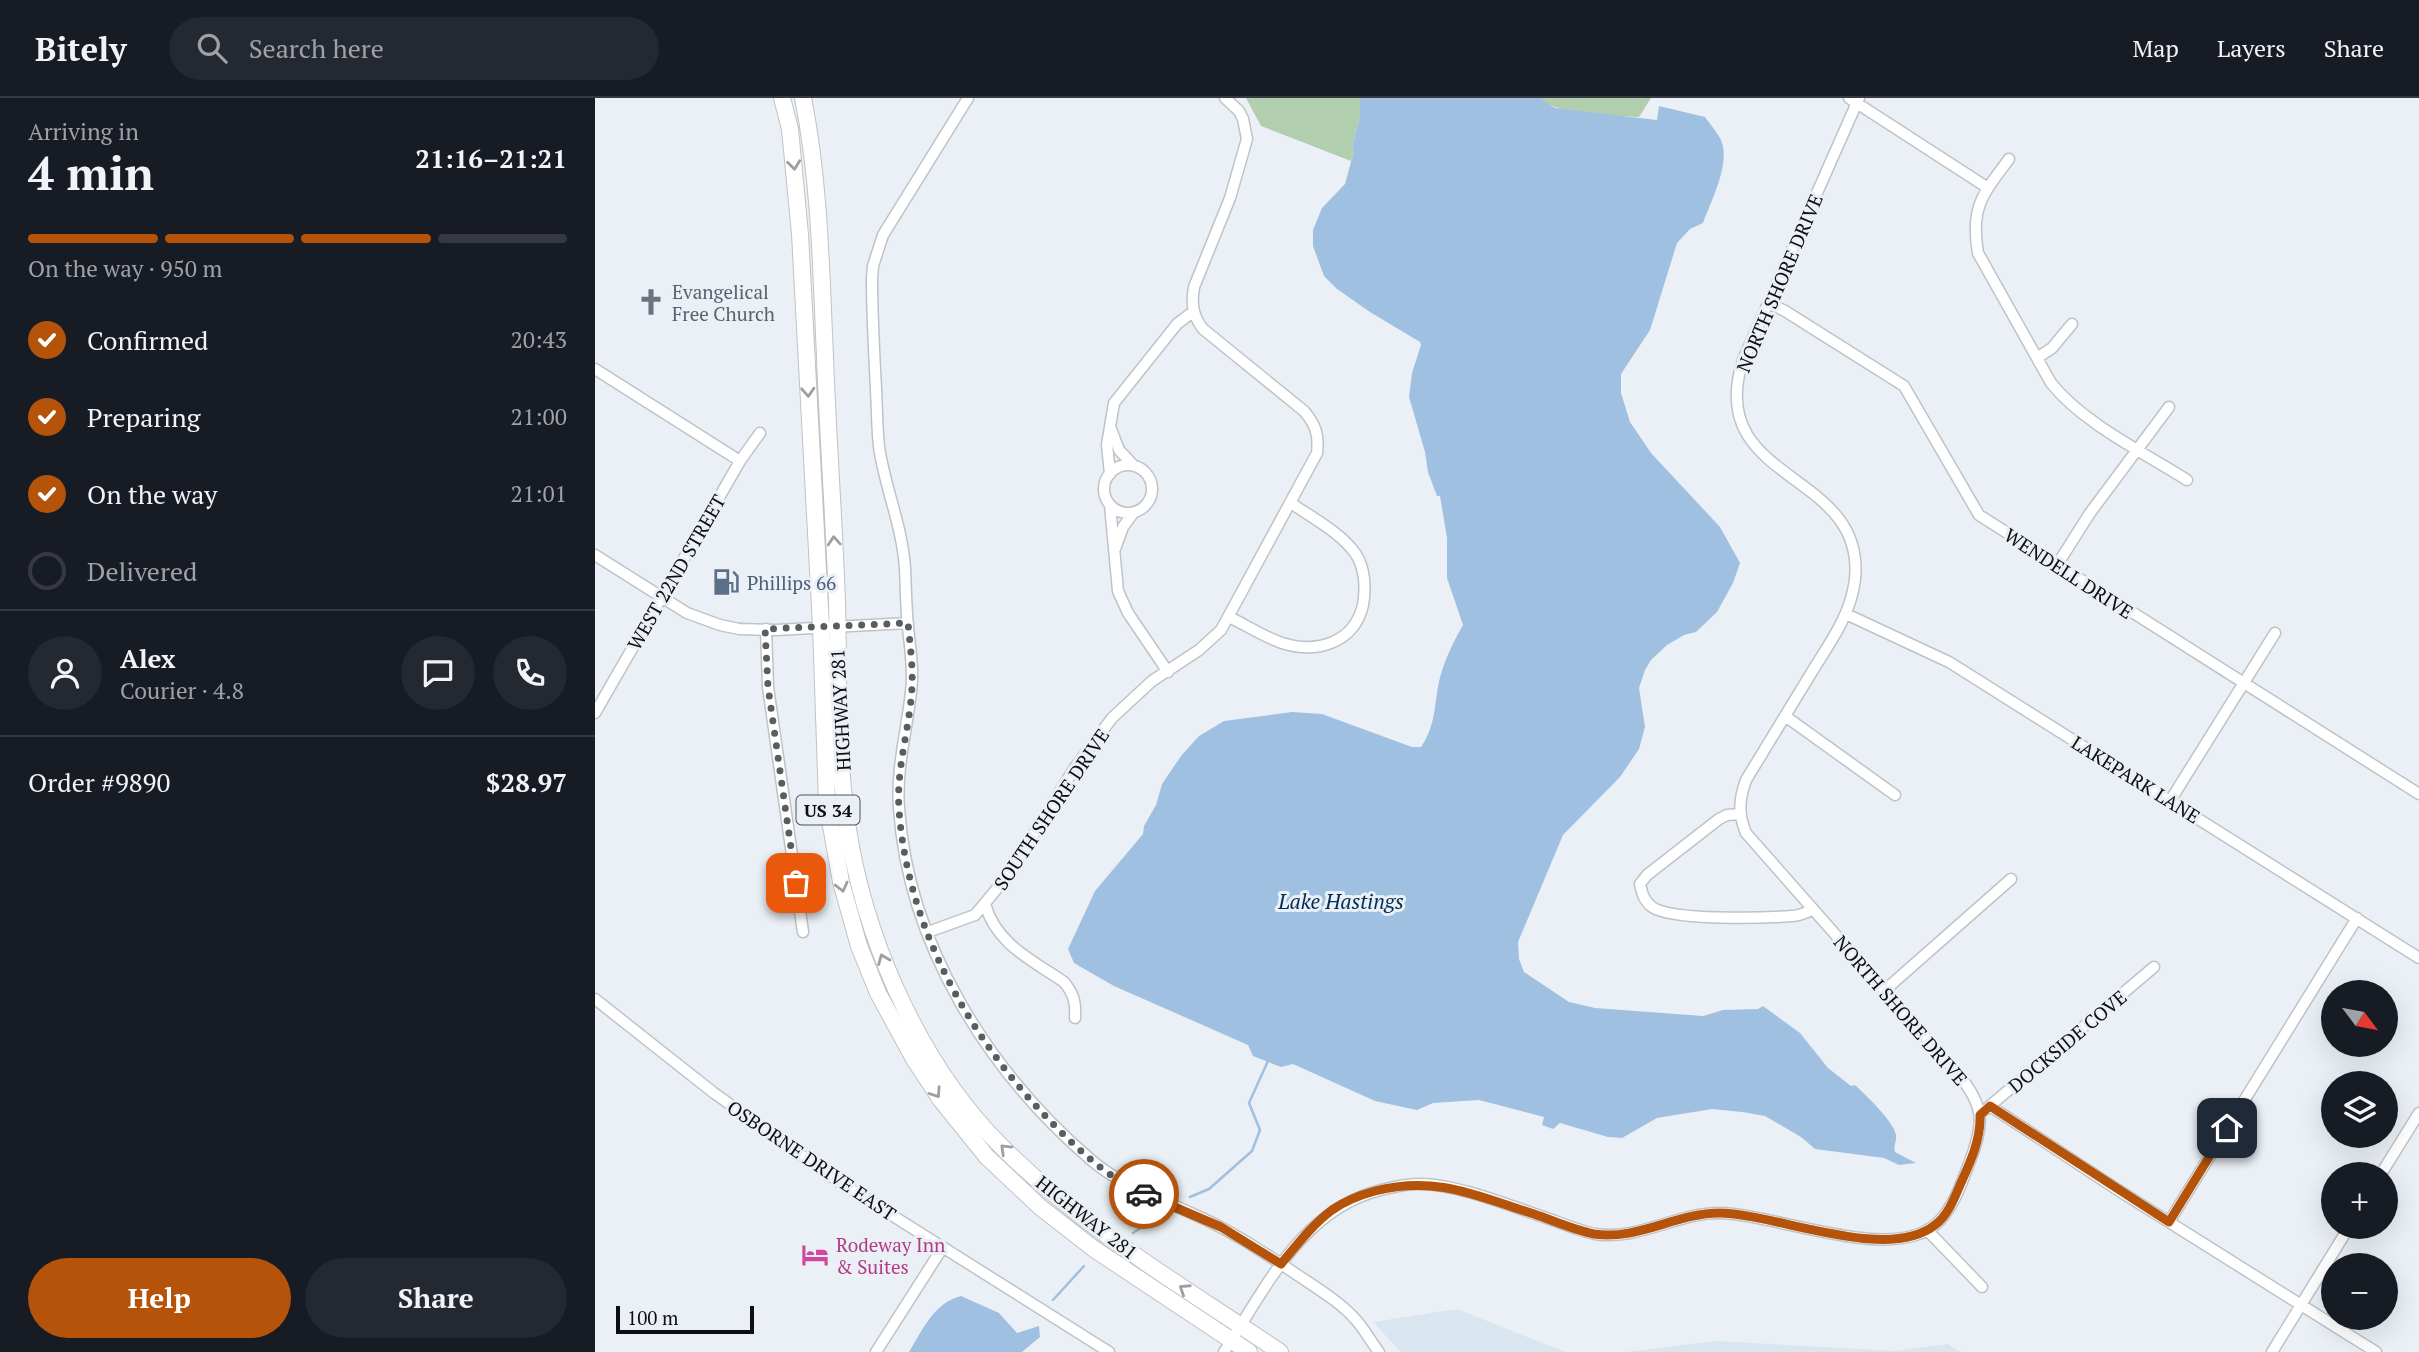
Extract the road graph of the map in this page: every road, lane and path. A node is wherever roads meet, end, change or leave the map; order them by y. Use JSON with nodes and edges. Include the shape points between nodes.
{"nodes":[{"id":1,"x":782,"y":98,"type":"edge"},
{"id":2,"x":803,"y":98,"type":"edge"},
{"id":3,"x":968,"y":98,"type":"edge"},
{"id":4,"x":1225,"y":98,"type":"edge"},
{"id":5,"x":1855,"y":100,"type":"edge"},
{"id":6,"x":2009,"y":159,"type":"dead end"},
{"id":7,"x":1988,"y":188,"type":"junction"},
{"id":8,"x":1769,"y":303,"type":"junction"},
{"id":9,"x":1193,"y":311,"type":"junction"},
{"id":10,"x":2071,"y":324,"type":"dead end"},
{"id":11,"x":2037,"y":358,"type":"junction"},
{"id":12,"x":595,"y":369,"type":"edge"},
{"id":13,"x":2169,"y":407,"type":"dead end"},
{"id":14,"x":1110,"y":426,"type":"junction"},
{"id":15,"x":760,"y":433,"type":"dead end"},
{"id":16,"x":2138,"y":449,"type":"junction"},
{"id":17,"x":740,"y":461,"type":"junction"},
{"id":18,"x":1134,"y":466,"type":"junction"},
{"id":19,"x":1109,"y":474,"type":"junction"},
{"id":20,"x":2187,"y":480,"type":"dead end"},
{"id":21,"x":1291,"y":503,"type":"junction"},
{"id":22,"x":1110,"y":505,"type":"junction"},
{"id":23,"x":1135,"y":512,"type":"junction"},
{"id":24,"x":1115,"y":549,"type":"junction"},
{"id":25,"x":595,"y":555,"type":"edge"},
{"id":26,"x":2057,"y":565,"type":"junction"},
{"id":27,"x":661,"y":597,"type":"junction"},
{"id":28,"x":1846,"y":614,"type":"junction"},
{"id":29,"x":1229,"y":617,"type":"junction"},
{"id":30,"x":908,"y":623,"type":"junction"},
{"id":31,"x":829,"y":626,"type":"junction"},
{"id":32,"x":765,"y":629,"type":"junction"},
{"id":33,"x":2275,"y":633,"type":"dead end"},
{"id":34,"x":1168,"y":671,"type":"junction"},
{"id":35,"x":2243,"y":684,"type":"junction"},
{"id":36,"x":595,"y":713,"type":"edge"},
{"id":37,"x":1785,"y":716,"type":"junction"},
{"id":38,"x":2419,"y":794,"type":"edge"},
{"id":39,"x":1895,"y":795,"type":"dead end"},
{"id":40,"x":2170,"y":801,"type":"junction"},
{"id":41,"x":1740,"y":814,"type":"junction"},
{"id":42,"x":2011,"y":879,"type":"dead end"},
{"id":43,"x":985,"y":904,"type":"junction"},
{"id":44,"x":1813,"y":910,"type":"junction"},
{"id":45,"x":2357,"y":918,"type":"junction"},
{"id":46,"x":803,"y":932,"type":"dead end"},
{"id":47,"x":928,"y":932,"type":"junction"},
{"id":48,"x":2419,"y":958,"type":"edge"},
{"id":49,"x":2154,"y":967,"type":"dead end"},
{"id":50,"x":1885,"y":990,"type":"junction"},
{"id":51,"x":595,"y":999,"type":"edge"},
{"id":52,"x":1075,"y":1018,"type":"dead end"},
{"id":53,"x":1990,"y":1106,"type":"junction"},
{"id":54,"x":2419,"y":1112,"type":"edge"},
{"id":55,"x":1980,"y":1115,"type":"junction"},
{"id":56,"x":2388,"y":1162,"type":"edge"},
{"id":57,"x":2169,"y":1222,"type":"junction"},
{"id":58,"x":1927,"y":1230,"type":"junction"},
{"id":59,"x":2342,"y":1239,"type":"edge"},
{"id":60,"x":943,"y":1247,"type":"junction"},
{"id":61,"x":1281,"y":1264,"type":"junction"},
{"id":62,"x":1982,"y":1287,"type":"dead end"},
{"id":63,"x":2301,"y":1305,"type":"junction"},
{"id":64,"x":1242,"y":1326,"type":"junction"},
{"id":65,"x":1228,"y":1346,"type":"edge"},
{"id":66,"x":876,"y":1352,"type":"edge"},
{"id":67,"x":1109,"y":1352,"type":"edge"},
{"id":68,"x":1249,"y":1352,"type":"edge"},
{"id":69,"x":1280,"y":1352,"type":"edge"},
{"id":70,"x":1379,"y":1352,"type":"edge"},
{"id":71,"x":2272,"y":1352,"type":"edge"},
{"id":72,"x":2376,"y":1352,"type":"edge"}],
"edges":[{"from":1,"to":31,"type":"highway","name":"HIGHWAY 281","number":"US 34","one_way":true,"via":[[800,234]]},
{"from":31,"to":2,"type":"highway","name":"HIGHWAY 281","number":"US 34","one_way":true,"via":[[819,229]]},
{"from":3,"to":30,"type":"street","via":[[883,235],[873,266],[879,447],[903,551]]},
{"from":4,"to":9,"type":"street","via":[[1239,111],[1247,139],[1230,198],[1194,287]]},
{"from":5,"to":7,"type":"street","name":"NORTH SHORE DRIVE"},
{"from":5,"to":8,"type":"street","name":"NORTH SHORE DRIVE"},
{"from":6,"to":7,"type":"street"},
{"from":7,"to":11,"type":"street","via":[[1973,229],[1977,253]]},
{"from":8,"to":26,"type":"street","name":"WENDELL DRIVE","via":[[1904,386],[1973,508]]},
{"from":8,"to":28,"type":"street","name":"NORTH SHORE DRIVE","via":[[1738,376],[1739,421],[1755,446],[1829,506],[1846,532],[1855,578]]},
{"from":9,"to":14,"type":"street","via":[[1121,393]]},
{"from":9,"to":21,"type":"street","name":"SOUTH SHORE DRIVE","via":[[1203,329],[1304,411],[1316,429],[1317,453]]},
{"from":10,"to":11,"type":"street","via":[[2052,348]]},
{"from":11,"to":16,"type":"street","via":[[2051,383],[2079,412]]},
{"from":12,"to":17,"type":"street"},
{"from":13,"to":16,"type":"street"},
{"from":14,"to":18,"type":"street","via":[[1119,450]]},
{"from":14,"to":19,"type":"street"},
{"from":15,"to":17,"type":"street","name":"WEST 22ND STREET"},
{"from":16,"to":20,"type":"street"},
{"from":16,"to":26,"type":"street"},
{"from":17,"to":27,"type":"street","name":"WEST 22ND STREET"},
{"from":18,"to":19,"type":"street","via":[[1122,466]]},
{"from":18,"to":23,"type":"street","via":[[1146,474],[1152,490],[1147,504]]},
{"from":19,"to":22,"type":"street","via":[[1104,488]]},
{"from":21,"to":29,"type":"street","name":"SOUTH SHORE DRIVE"},
{"from":21,"to":29,"type":"street","via":[[1354,551],[1364,576],[1359,617],[1341,640],[1313,647],[1280,642]]},
{"from":22,"to":23,"type":"street","via":[[1120,512]]},
{"from":22,"to":24,"type":"street"},
{"from":23,"to":24,"type":"street"},
{"from":24,"to":34,"type":"street","via":[[1122,604]]},
{"from":25,"to":27,"type":"street"},
{"from":26,"to":35,"type":"street","name":"WENDELL DRIVE"},
{"from":27,"to":32,"type":"street","via":[[702,620],[739,629]]},
{"from":27,"to":36,"type":"street","name":"WEST 22ND STREET"},
{"from":28,"to":37,"type":"street","name":"NORTH SHORE DRIVE"},
{"from":28,"to":40,"type":"street","name":"LAKEPARK LANE","via":[[1949,662]]},
{"from":29,"to":34,"type":"street","name":"SOUTH SHORE DRIVE","via":[[1209,642]]},
{"from":30,"to":31,"type":"street"},
{"from":30,"to":47,"type":"street","via":[[912,688],[899,810],[909,869]]},
{"from":31,"to":32,"type":"street"},
{"from":64,"to":31,"type":"highway","name":"HIGHWAY 281","number":"US 34","one_way":true,"via":[[1107,1237],[1000,1146],[924,1041],[880,951],[859,883],[851,845]]},
{"from":31,"to":65,"type":"highway","name":"HIGHWAY 281","number":"US 34","one_way":true,"via":[[827,803],[831,831],[852,925],[898,1032],[941,1100],[1007,1177],[1094,1249]]},
{"from":32,"to":46,"type":"street","via":[[768,687]]},
{"from":33,"to":35,"type":"street"},
{"from":34,"to":43,"type":"street","name":"SOUTH SHORE DRIVE","via":[[1112,718]]},
{"from":35,"to":38,"type":"street","name":"WENDELL DRIVE"},
{"from":35,"to":40,"type":"street"},
{"from":37,"to":39,"type":"street"},
{"from":37,"to":41,"type":"street","name":"NORTH SHORE DRIVE","via":[[1746,780]]},
{"from":40,"to":45,"type":"street","name":"LAKEPARK LANE"},
{"from":41,"to":44,"type":"street","name":"NORTH SHORE DRIVE","via":[[1746,833]]},
{"from":41,"to":44,"type":"street","via":[[1719,819],[1647,875],[1640,884],[1649,905],[1677,915],[1796,916]]},
{"from":42,"to":50,"type":"street"},
{"from":43,"to":47,"type":"street","name":"SOUTH SHORE DRIVE","via":[[975,915]]},
{"from":43,"to":52,"type":"street","via":[[1002,939],[1071,990]]},
{"from":44,"to":50,"type":"street","name":"NORTH SHORE DRIVE"},
{"from":45,"to":48,"type":"street","name":"LAKEPARK LANE"},
{"from":45,"to":57,"type":"street"},
{"from":47,"to":61,"type":"street","via":[[982,1039],[1008,1076],[1067,1139],[1136,1191],[1221,1227]]},
{"from":49,"to":53,"type":"street","name":"DOCKSIDE COVE"},
{"from":50,"to":55,"type":"street","name":"NORTH SHORE DRIVE","via":[[1969,1087]]},
{"from":51,"to":60,"type":"street","name":"OSBORNE DRIVE EAST","via":[[779,1140]]},
{"from":53,"to":55,"type":"street","name":"DOCKSIDE COVE"},
{"from":53,"to":57,"type":"street"},
{"from":54,"to":56,"type":"street"},
{"from":55,"to":58,"type":"street","via":[[1980,1132],[1952,1203]]},
{"from":57,"to":63,"type":"street"},
{"from":58,"to":61,"type":"street","via":[[1906,1238],[1858,1238],[1718,1213],[1611,1235],[1583,1231],[1459,1190],[1419,1184],[1366,1194],[1333,1209]]},
{"from":58,"to":62,"type":"street"},
{"from":59,"to":63,"type":"street"},
{"from":60,"to":66,"type":"street"},
{"from":60,"to":67,"type":"street","name":"OSBORNE DRIVE EAST"},
{"from":61,"to":64,"type":"street"},
{"from":61,"to":70,"type":"street","via":[[1346,1310]]},
{"from":63,"to":71,"type":"street"},
{"from":63,"to":72,"type":"street"},
{"from":64,"to":65,"type":"street"},
{"from":64,"to":69,"type":"highway","name":"HIGHWAY 281","number":"US 34"},
{"from":65,"to":68,"type":"highway","name":"HIGHWAY 281","number":"US 34"}]}
